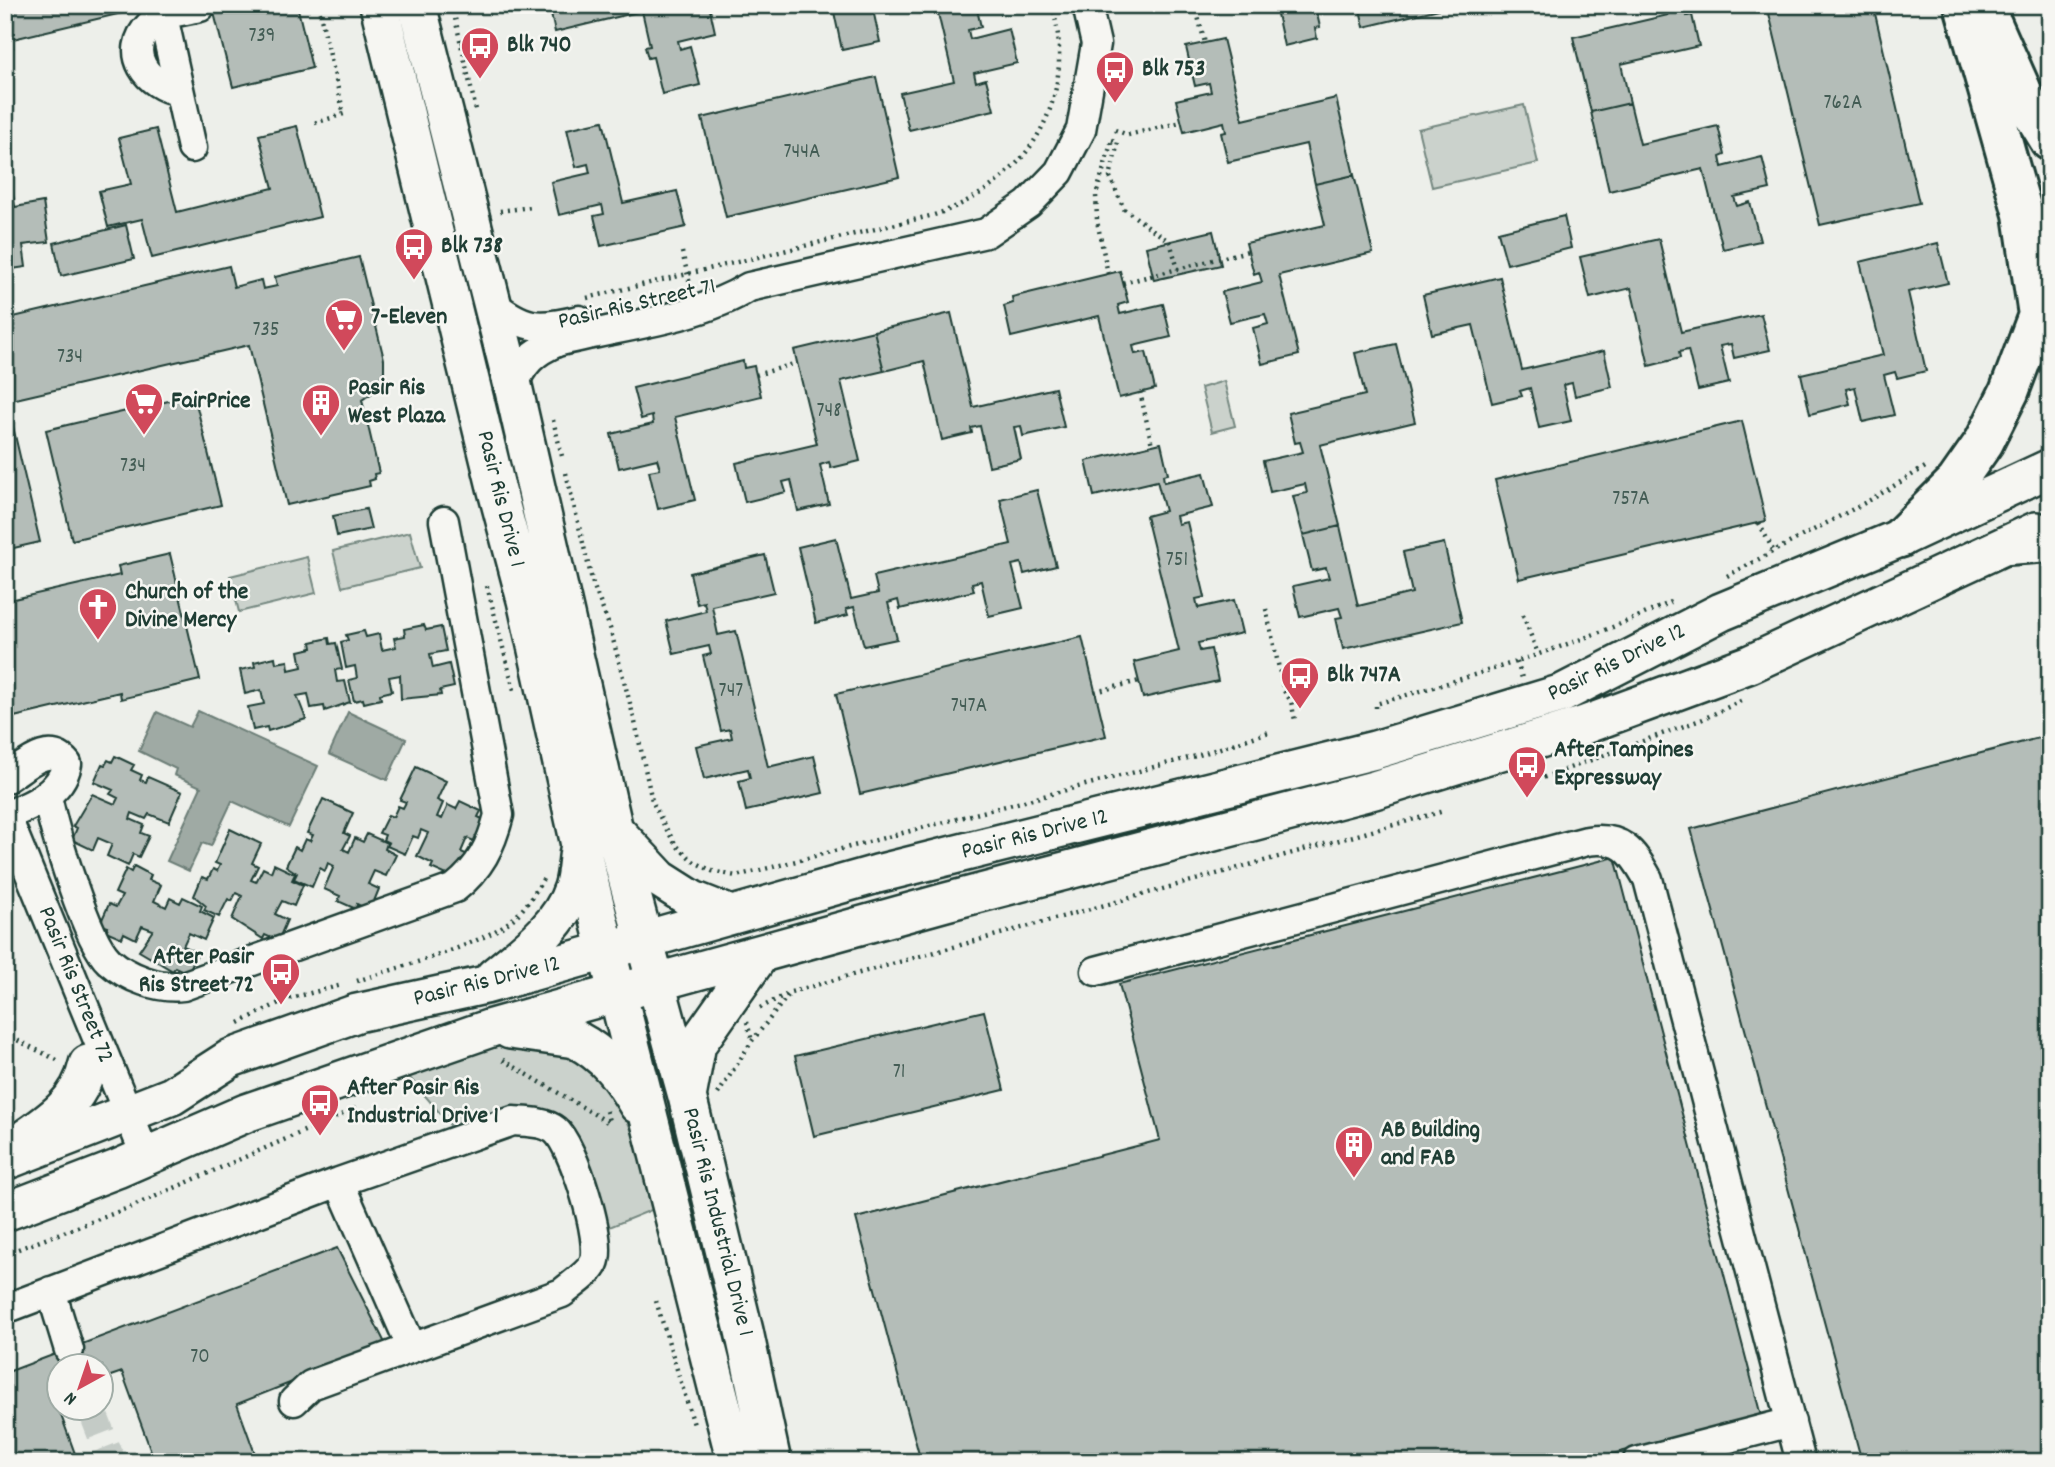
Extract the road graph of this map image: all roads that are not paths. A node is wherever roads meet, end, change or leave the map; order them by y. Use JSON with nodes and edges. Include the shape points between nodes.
{"nodes":[{"id":1,"x":379,"y":5,"type":"edge"},
{"id":2,"x":417,"y":5,"type":"edge"},
{"id":3,"x":1068,"y":5,"type":"edge"},
{"id":4,"x":1087,"y":5,"type":"edge"},
{"id":5,"x":1964,"y":5,"type":"edge"},
{"id":6,"x":1984,"y":5,"type":"edge"},
{"id":7,"x":201,"y":6,"type":"edge"},
{"id":8,"x":158,"y":10,"type":"edge"},
{"id":9,"x":2050,"y":141,"type":"edge"},
{"id":10,"x":192,"y":148,"type":"dead end"},
{"id":11,"x":956,"y":239,"type":"junction"},
{"id":12,"x":748,"y":287,"type":"junction"},
{"id":13,"x":491,"y":302,"type":"junction"},
{"id":14,"x":513,"y":386,"type":"junction"},
{"id":15,"x":2050,"y":468,"type":"edge"},
{"id":16,"x":444,"y":521,"type":"dead end"},
{"id":17,"x":2050,"y":525,"type":"edge"},
{"id":18,"x":1900,"y":538,"type":"junction"},
{"id":19,"x":2050,"y":542,"type":"edge"},
{"id":20,"x":2008,"y":545,"type":"junction"},
{"id":21,"x":5,"y":779,"type":"edge"},
{"id":22,"x":47,"y":796,"type":"junction"},
{"id":23,"x":6,"y":815,"type":"edge"},
{"id":24,"x":614,"y":830,"type":"junction"},
{"id":25,"x":580,"y":845,"type":"junction"},
{"id":26,"x":5,"y":863,"type":"edge"},
{"id":27,"x":731,"y":915,"type":"junction"},
{"id":28,"x":643,"y":939,"type":"junction"},
{"id":29,"x":607,"y":949,"type":"junction"},
{"id":30,"x":759,"y":956,"type":"junction"},
{"id":31,"x":1096,"y":971,"type":"dead end"},
{"id":32,"x":656,"y":984,"type":"junction"},
{"id":33,"x":485,"y":985,"type":"junction"},
{"id":34,"x":618,"y":994,"type":"junction"},
{"id":35,"x":494,"y":1042,"type":"junction"},
{"id":36,"x":76,"y":1064,"type":"junction"},
{"id":37,"x":702,"y":1095,"type":"junction"},
{"id":38,"x":120,"y":1117,"type":"junction"},
{"id":39,"x":656,"y":1137,"type":"junction"},
{"id":40,"x":5,"y":1153,"type":"edge"},
{"id":41,"x":138,"y":1160,"type":"junction"},
{"id":42,"x":5,"y":1161,"type":"edge"},
{"id":43,"x":338,"y":1182,"type":"junction"},
{"id":44,"x":5,"y":1212,"type":"edge"},
{"id":45,"x":51,"y":1291,"type":"junction"},
{"id":46,"x":5,"y":1309,"type":"edge"},
{"id":47,"x":412,"y":1348,"type":"junction"},
{"id":48,"x":69,"y":1350,"type":"dead end"},
{"id":49,"x":294,"y":1401,"type":"dead end"},
{"id":50,"x":1791,"y":1422,"type":"junction"},
{"id":51,"x":736,"y":1462,"type":"edge"},
{"id":52,"x":772,"y":1462,"type":"edge"},
{"id":53,"x":1637,"y":1462,"type":"edge"},
{"id":54,"x":1801,"y":1462,"type":"edge"}],
"edges":[{"from":1,"to":25,"type":"main road","name":"Pasir Ris Drive 1","via":[[527,600]]},
{"from":2,"to":13,"type":"main road","name":"Pasir Ris Drive 1"},
{"from":3,"to":11,"type":"street","name":"Pasir Ris Street 71","via":[[1079,44],[1066,124],[1046,163],[1019,193]]},
{"from":4,"to":11,"type":"street","name":"Pasir Ris Street 71","via":[[1096,44],[1090,88],[1081,130],[1059,172],[1028,204],[986,233]]},
{"from":5,"to":18,"type":"highway","via":[[2023,214],[2038,315],[1984,442],[1956,482]]},
{"from":6,"to":9,"type":"highway","via":[[2028,105]]},
{"from":7,"to":8,"type":"street"},
{"from":8,"to":10,"type":"street"},
{"from":11,"to":12,"type":"street","name":"Pasir Ris Street 71"},
{"from":12,"to":13,"type":"street","name":"Pasir Ris Street 71","via":[[690,283],[540,327],[524,325]]},
{"from":12,"to":14,"type":"street","name":"Pasir Ris Street 71","via":[[697,310],[543,348],[523,364]]},
{"from":13,"to":14,"type":"main road","name":"Pasir Ris Drive 1"},
{"from":14,"to":24,"type":"main road","name":"Pasir Ris Drive 1"},
{"from":15,"to":18,"type":"main road","name":"Pasir Ris Drive 12"},
{"from":16,"to":22,"type":"street","via":[[499,815],[484,858],[455,888],[184,986],[156,985],[123,970],[99,948],[55,837]]},
{"from":17,"to":20,"type":"main road","name":"Pasir Ris Drive 12"},
{"from":18,"to":27,"type":"main road","name":"Pasir Ris Drive 12","via":[[1721,612],[1563,693],[1375,750]]},
{"from":19,"to":20,"type":"highway"},
{"from":20,"to":30,"type":"main road","name":"Pasir Ris Drive 12","via":[[1750,664],[1578,727],[1374,790]]},
{"from":21,"to":22,"type":"street","via":[[39,757],[60,756],[66,764],[65,774]]},
{"from":22,"to":23,"type":"street"},
{"from":23,"to":38,"type":"street","name":"Pasir Ris Street 72"},
{"from":24,"to":27,"type":"main road","via":[[660,879],[693,900]]},
{"from":24,"to":28,"type":"main road","name":"Pasir Ris Drive 1"},
{"from":25,"to":29,"type":"main road","name":"Pasir Ris Drive 1"},
{"from":25,"to":33,"type":"main road","via":[[573,888],[558,916]]},
{"from":26,"to":36,"type":"street","name":"Pasir Ris Street 72"},
{"from":27,"to":28,"type":"main road","name":"Pasir Ris Drive 12"},
{"from":28,"to":29,"type":"main road","name":"Pasir Ris Drive 12"},
{"from":28,"to":32,"type":"main road","name":"Pasir Ris Drive 1"},
{"from":29,"to":33,"type":"main road","name":"Pasir Ris Drive 12"},
{"from":29,"to":34,"type":"main road","name":"Pasir Ris Drive 1"},
{"from":30,"to":32,"type":"main road","name":"Pasir Ris Drive 12"},
{"from":30,"to":37,"type":"main road","via":[[697,1044]]},
{"from":31,"to":50,"type":"street","via":[[1587,841],[1605,838],[1622,845],[1648,879]]},
{"from":32,"to":34,"type":"main road","name":"Pasir Ris Drive 12"},
{"from":32,"to":37,"type":"main road","name":"Pasir Ris Industrial Drive 1"},
{"from":33,"to":38,"type":"main road","name":"Pasir Ris Drive 12","via":[[357,1013],[232,1058],[172,1096]]},
{"from":34,"to":35,"type":"main road","name":"Pasir Ris Drive 12"},
{"from":34,"to":39,"type":"main road","name":"Pasir Ris Industrial Drive 1"},
{"from":35,"to":39,"type":"main road","via":[[575,1040],[585,1045],[616,1069]]},
{"from":35,"to":41,"type":"main road","name":"Pasir Ris Drive 12","via":[[246,1113]]},
{"from":36,"to":38,"type":"street","name":"Pasir Ris Street 72"},
{"from":36,"to":40,"type":"main road","via":[[78,1093],[56,1117]]},
{"from":37,"to":52,"type":"main road","name":"Pasir Ris Industrial Drive 1"},
{"from":38,"to":41,"type":"street","name":"Pasir Ris Street 72"},
{"from":38,"to":42,"type":"main road","name":"Pasir Ris Drive 12"},
{"from":39,"to":51,"type":"main road","name":"Pasir Ris Industrial Drive 1"},
{"from":41,"to":44,"type":"main road","name":"Pasir Ris Drive 12"},
{"from":43,"to":45,"type":"street"},
{"from":43,"to":47,"type":"street"},
{"from":43,"to":47,"type":"street","via":[[513,1121],[535,1122],[555,1130],[568,1148],[597,1242],[594,1262],[562,1293]]},
{"from":45,"to":46,"type":"street"},
{"from":45,"to":48,"type":"street"},
{"from":47,"to":49,"type":"street","via":[[310,1385]]},
{"from":50,"to":53,"type":"street"},
{"from":50,"to":54,"type":"street"}]}
